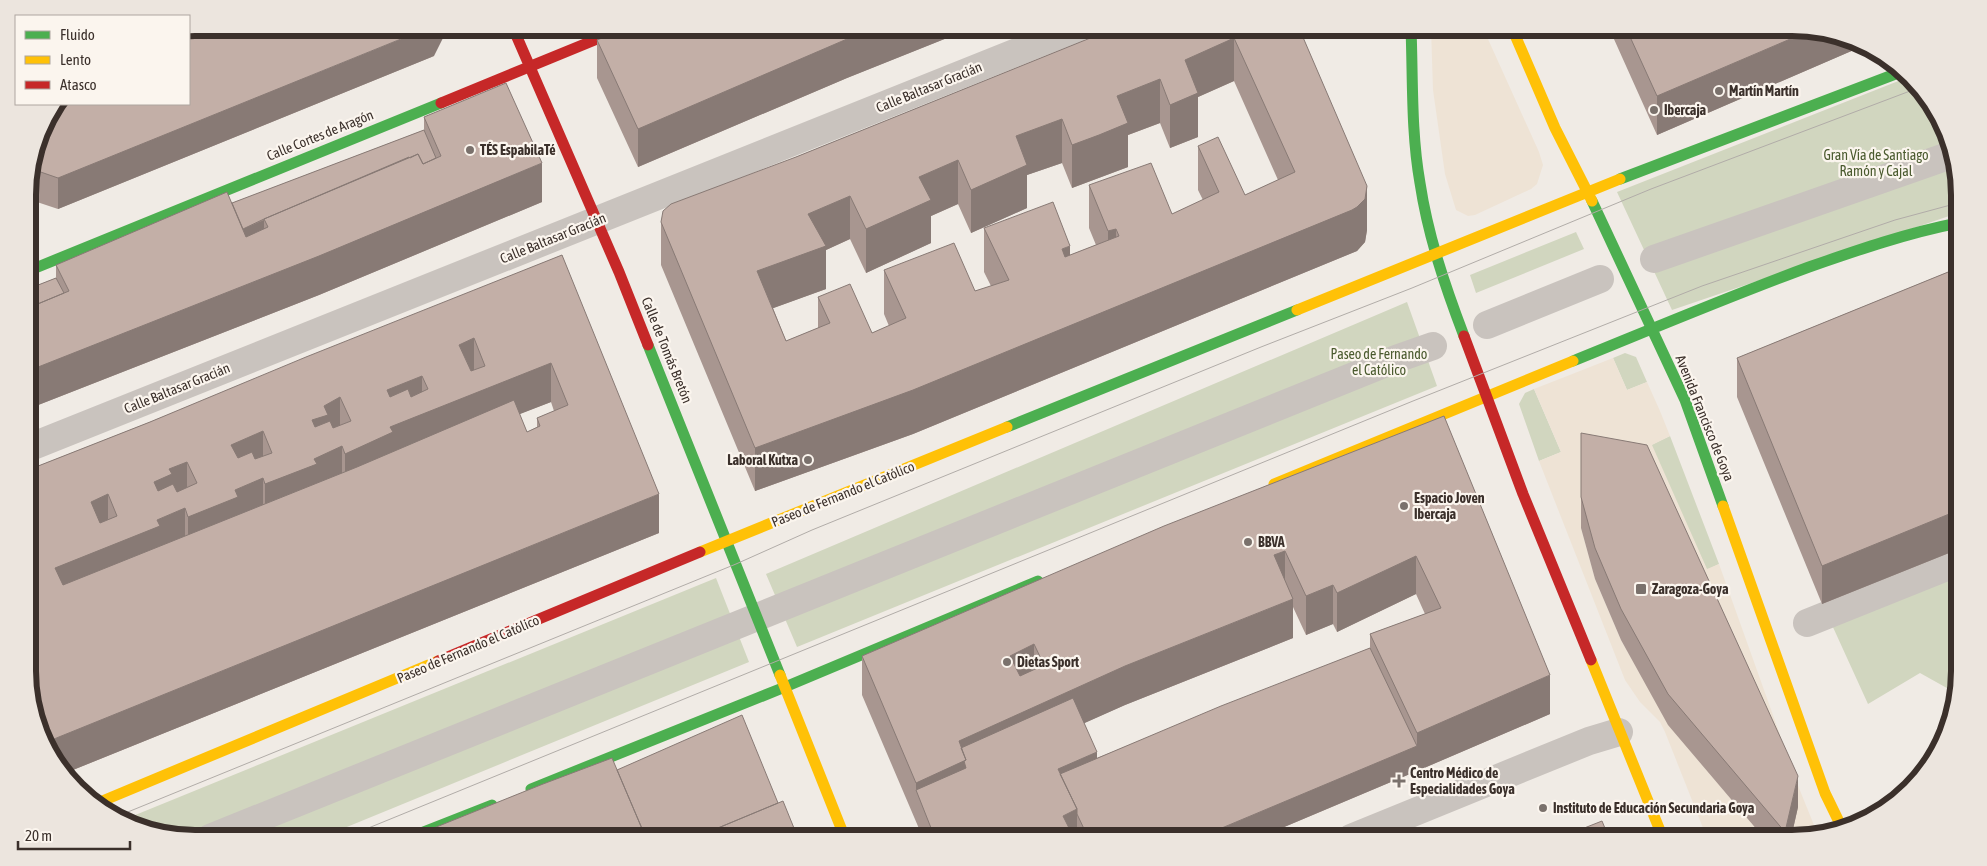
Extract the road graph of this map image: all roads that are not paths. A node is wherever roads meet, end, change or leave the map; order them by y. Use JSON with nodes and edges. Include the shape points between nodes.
{"nodes":[{"id":1,"x":1056,"y":36,"type":"edge"},
{"id":2,"x":1411,"y":36,"type":"edge"},
{"id":3,"x":1516,"y":36,"type":"edge"},
{"id":4,"x":517,"y":37,"type":"edge"},
{"id":5,"x":602,"y":37,"type":"edge"},
{"id":6,"x":530,"y":65,"type":"junction"},
{"id":7,"x":1895,"y":74,"type":"edge"},
{"id":8,"x":1946,"y":157,"type":"edge"},
{"id":9,"x":1587,"y":192,"type":"junction"},
{"id":10,"x":596,"y":220,"type":"junction"},
{"id":11,"x":1951,"y":224,"type":"edge"},
{"id":12,"x":1436,"y":254,"type":"junction"},
{"id":13,"x":1654,"y":259,"type":"dead end"},
{"id":14,"x":37,"y":267,"type":"edge"},
{"id":15,"x":1600,"y":279,"type":"dead end"},
{"id":16,"x":1486,"y":325,"type":"dead end"},
{"id":17,"x":1653,"y":330,"type":"junction"},
{"id":18,"x":1433,"y":346,"type":"dead end"},
{"id":19,"x":1485,"y":396,"type":"junction"},
{"id":20,"x":36,"y":445,"type":"edge"},
{"id":21,"x":1268,"y":486,"type":"edge"},
{"id":22,"x":726,"y":541,"type":"junction"},
{"id":23,"x":1951,"y":565,"type":"edge"},
{"id":24,"x":1046,"y":578,"type":"edge"},
{"id":25,"x":758,"y":617,"type":"junction"},
{"id":26,"x":1808,"y":623,"type":"dead end"},
{"id":27,"x":786,"y":687,"type":"junction"},
{"id":28,"x":1620,"y":732,"type":"junction"},
{"id":29,"x":516,"y":795,"type":"edge"},
{"id":30,"x":104,"y":800,"type":"edge"},
{"id":31,"x":498,"y":802,"type":"edge"},
{"id":32,"x":1838,"y":822,"type":"edge"},
{"id":33,"x":1372,"y":829,"type":"edge"},
{"id":34,"x":1659,"y":829,"type":"edge"},
{"id":35,"x":230,"y":830,"type":"edge"},
{"id":36,"x":428,"y":830,"type":"edge"},
{"id":37,"x":843,"y":830,"type":"edge"}],
"edges":[{"from":1,"to":10,"type":"street","name":"Calle Baltasar Gracián"},
{"from":2,"to":12,"type":"main road","via":[[1414,136],[1420,185]]},
{"from":3,"to":9,"type":"main road","name":"Avenida Francisco de Goya"},
{"from":4,"to":6,"type":"main road","name":"Calle de Tomás Bretón"},
{"from":5,"to":6,"type":"main road","name":"Calle Cortes de Aragón"},
{"from":6,"to":10,"type":"main road","name":"Calle de Tomás Bretón"},
{"from":6,"to":14,"type":"main road","name":"Calle Cortes de Aragón"},
{"from":7,"to":9,"type":"main road"},
{"from":8,"to":13,"type":"street"},
{"from":9,"to":12,"type":"main road","name":"Paseo de Fernando el Católico"},
{"from":9,"to":17,"type":"main road","name":"Avenida Francisco de Goya"},
{"from":10,"to":20,"type":"street","name":"Calle Baltasar Gracián"},
{"from":10,"to":22,"type":"main road","name":"Calle de Tomás Bretón"},
{"from":11,"to":17,"type":"main road","via":[[1843,255],[1748,289]]},
{"from":12,"to":19,"type":"main road"},
{"from":12,"to":22,"type":"main road","name":"Paseo de Fernando el Católico"},
{"from":15,"to":16,"type":"street"},
{"from":17,"to":19,"type":"main road"},
{"from":17,"to":32,"type":"main road","name":"Avenida Francisco de Goya","via":[[1696,428],[1825,793]]},
{"from":18,"to":25,"type":"street"},
{"from":19,"to":21,"type":"main road"},
{"from":19,"to":28,"type":"main road"},
{"from":22,"to":25,"type":"main road","name":"Calle de Tomás Bretón"},
{"from":22,"to":30,"type":"main road","name":"Paseo de Fernando el Católico"},
{"from":23,"to":26,"type":"street"},
{"from":24,"to":27,"type":"main road"},
{"from":25,"to":27,"type":"main road","name":"Calle de Tomás Bretón"},
{"from":25,"to":35,"type":"street"},
{"from":27,"to":29,"type":"main road"},
{"from":27,"to":37,"type":"main road","name":"Calle de Tomás Bretón"},
{"from":28,"to":33,"type":"street","via":[[1589,741]]},
{"from":28,"to":34,"type":"main road"},
{"from":31,"to":36,"type":"main road"}]}
